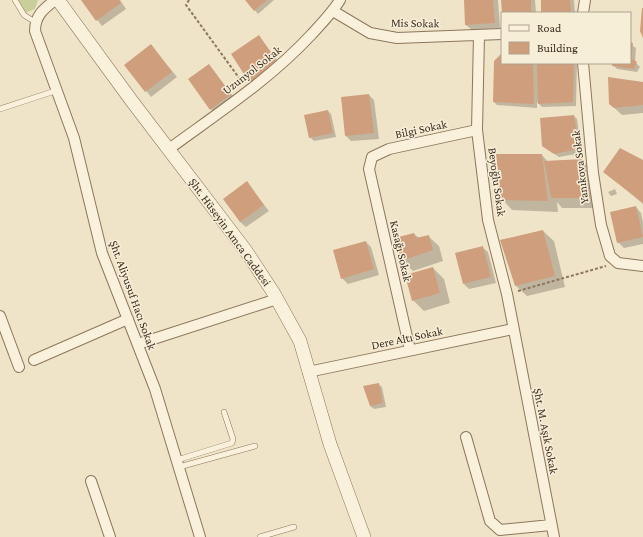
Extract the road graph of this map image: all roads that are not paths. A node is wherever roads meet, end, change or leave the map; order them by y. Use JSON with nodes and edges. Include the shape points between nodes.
{"nodes":[{"id":1,"x":15,"y":0,"type":"edge"},
{"id":2,"x":55,"y":0,"type":"edge"},
{"id":3,"x":58,"y":0,"type":"edge"},
{"id":4,"x":340,"y":0,"type":"edge"},
{"id":5,"x":585,"y":0,"type":"edge"},
{"id":6,"x":333,"y":11,"type":"junction"},
{"id":7,"x":583,"y":12,"type":"edge"},
{"id":8,"x":35,"y":22,"type":"junction"},
{"id":9,"x":501,"y":34,"type":"edge"},
{"id":10,"x":479,"y":35,"type":"junction"},
{"id":11,"x":583,"y":64,"type":"edge"},
{"id":12,"x":58,"y":90,"type":"junction"},
{"id":13,"x":0,"y":109,"type":"edge"},
{"id":14,"x":477,"y":130,"type":"junction"},
{"id":15,"x":169,"y":149,"type":"junction"},
{"id":16,"x":372,"y":157,"type":"joint"},
{"id":17,"x":643,"y":266,"type":"edge"},
{"id":18,"x":277,"y":299,"type":"junction"},
{"id":19,"x":0,"y":316,"type":"edge"},
{"id":20,"x":128,"y":319,"type":"junction"},
{"id":21,"x":513,"y":329,"type":"junction"},
{"id":22,"x":138,"y":344,"type":"junction"},
{"id":23,"x":410,"y":350,"type":"junction"},
{"id":24,"x":34,"y":360,"type":"dead end"},
{"id":25,"x":19,"y":367,"type":"dead end"},
{"id":26,"x":308,"y":372,"type":"junction"},
{"id":27,"x":224,"y":412,"type":"dead end"},
{"id":28,"x":466,"y":437,"type":"dead end"},
{"id":29,"x":256,"y":446,"type":"dead end"},
{"id":30,"x":178,"y":464,"type":"junction"},
{"id":31,"x":91,"y":481,"type":"dead end"},
{"id":32,"x":551,"y":525,"type":"junction"},
{"id":33,"x":294,"y":527,"type":"dead end"},
{"id":34,"x":110,"y":537,"type":"edge"},
{"id":35,"x":200,"y":537,"type":"edge"},
{"id":36,"x":260,"y":537,"type":"edge"},
{"id":37,"x":364,"y":537,"type":"edge"},
{"id":38,"x":554,"y":537,"type":"edge"}],
"edges":[{"from":1,"to":8,"type":"lane","via":[[24,15]]},
{"from":2,"to":8,"type":"street","via":[[40,13]]},
{"from":3,"to":15,"type":"street","name":"Şht. Hüseyin Amca Caddesi"},
{"from":4,"to":6,"type":"street","name":"Uzunyol Sokak"},
{"from":5,"to":7,"type":"street"},
{"from":6,"to":10,"type":"street","name":"Mis Sokak","via":[[370,33],[397,38]]},
{"from":6,"to":15,"type":"street","name":"Uzunyol Sokak","via":[[291,56]]},
{"from":8,"to":12,"type":"street","name":"Şht. Aliyusuf Hacı Sokak","via":[[35,31]]},
{"from":9,"to":10,"type":"street","name":"Mis Sokak"},
{"from":10,"to":14,"type":"street","name":"Beyoğlu Sokak"},
{"from":11,"to":17,"type":"street","name":"Yanıkova Sokak","via":[[593,173],[601,224],[610,256],[618,263]]},
{"from":12,"to":13,"type":"lane"},
{"from":12,"to":20,"type":"street","name":"Şht. Aliyusuf Hacı Sokak","via":[[74,138],[102,253]]},
{"from":14,"to":16,"type":"street","name":"Bilgi Sokak","via":[[389,149]]},
{"from":14,"to":21,"type":"street","name":"Beyoğlu Sokak","via":[[488,220]]},
{"from":15,"to":18,"type":"street","name":"Şht. Hüseyin Amca Caddesi","via":[[246,251]]},
{"from":16,"to":23,"type":"street","name":"Kasağı Sokak","via":[[369,169]]},
{"from":18,"to":22,"type":"street"},
{"from":18,"to":26,"type":"street","name":"Şht. Hüseyin Amca Caddesi","via":[[300,342]]},
{"from":19,"to":25,"type":"street"},
{"from":20,"to":22,"type":"street","name":"Şht. Aliyusuf Hacı Sokak"},
{"from":20,"to":24,"type":"street"},
{"from":21,"to":23,"type":"street","name":"Dere Altı Sokak"},
{"from":21,"to":32,"type":"street","name":"Şht. M. Aşık Sokak"},
{"from":22,"to":30,"type":"street","name":"Şht. Aliyusuf Hacı Sokak"},
{"from":23,"to":26,"type":"street","name":"Dere Altı Sokak"},
{"from":26,"to":37,"type":"street","name":"Şht. Hüseyin Amca Caddesi","via":[[330,444]]},
{"from":27,"to":30,"type":"lane","via":[[232,443]]},
{"from":28,"to":32,"type":"street","via":[[490,521],[500,530]]},
{"from":29,"to":30,"type":"lane"},
{"from":30,"to":35,"type":"street","name":"Şht. Aliyusuf Hacı Sokak"},
{"from":31,"to":34,"type":"street"},
{"from":32,"to":38,"type":"street","name":"Şht. M. Aşık Sokak"},
{"from":33,"to":36,"type":"lane"}]}
